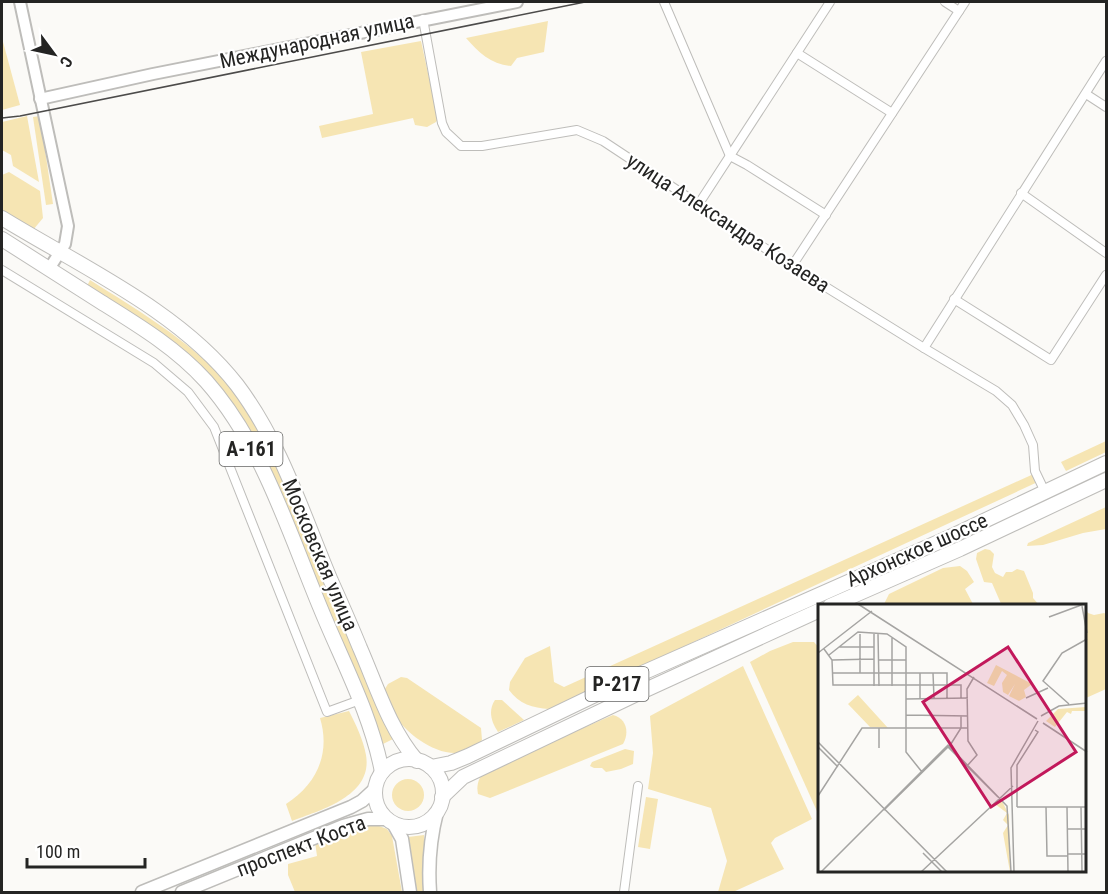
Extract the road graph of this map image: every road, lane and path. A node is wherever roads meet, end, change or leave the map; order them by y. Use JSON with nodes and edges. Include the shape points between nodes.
{"nodes":[{"id":1,"x":20,"y":2,"type":"edge"},
{"id":2,"x":517,"y":2,"type":"edge"},
{"id":3,"x":664,"y":2,"type":"edge"},
{"id":4,"x":830,"y":2,"type":"edge"},
{"id":5,"x":945,"y":2,"type":"edge"},
{"id":6,"x":965,"y":2,"type":"edge"},
{"id":7,"x":959,"y":11,"type":"junction"},
{"id":8,"x":423,"y":19,"type":"junction"},
{"id":9,"x":797,"y":53,"type":"junction"},
{"id":10,"x":1107,"y":61,"type":"edge"},
{"id":11,"x":1086,"y":94,"type":"junction"},
{"id":12,"x":40,"y":99,"type":"junction"},
{"id":13,"x":1107,"y":107,"type":"edge"},
{"id":14,"x":892,"y":113,"type":"junction"},
{"id":15,"x":730,"y":156,"type":"junction"},
{"id":16,"x":1021,"y":193,"type":"junction"},
{"id":17,"x":698,"y":205,"type":"junction"},
{"id":18,"x":826,"y":215,"type":"junction"},
{"id":19,"x":2,"y":218,"type":"edge"},
{"id":20,"x":2,"y":239,"type":"edge"},
{"id":21,"x":59,"y":252,"type":"junction"},
{"id":22,"x":1107,"y":253,"type":"edge"},
{"id":23,"x":792,"y":266,"type":"junction"},
{"id":24,"x":49,"y":269,"type":"junction"},
{"id":25,"x":2,"y":270,"type":"edge"},
{"id":26,"x":1107,"y":275,"type":"edge"},
{"id":27,"x":954,"y":299,"type":"junction"},
{"id":28,"x":924,"y":348,"type":"junction"},
{"id":29,"x":1107,"y":463,"type":"edge"},
{"id":30,"x":1107,"y":480,"type":"edge"},
{"id":31,"x":1046,"y":491,"type":"junction"},
{"id":32,"x":1052,"y":505,"type":"junction"},
{"id":33,"x":835,"y":604,"type":"edge"},
{"id":34,"x":818,"y":611,"type":"edge"},
{"id":35,"x":360,"y":700,"type":"junction"},
{"id":36,"x":417,"y":760,"type":"junction"},
{"id":37,"x":431,"y":767,"type":"junction"},
{"id":38,"x":382,"y":772,"type":"junction"},
{"id":39,"x":638,"y":786,"type":"dead end"},
{"id":40,"x":375,"y":789,"type":"junction"},
{"id":41,"x":442,"y":797,"type":"junction"},
{"id":42,"x":437,"y":812,"type":"junction"},
{"id":43,"x":390,"y":821,"type":"junction"},
{"id":44,"x":142,"y":892,"type":"edge"},
{"id":45,"x":182,"y":892,"type":"edge"},
{"id":46,"x":410,"y":892,"type":"edge"},
{"id":47,"x":430,"y":892,"type":"edge"},
{"id":48,"x":624,"y":892,"type":"edge"}],
"edges":[{"from":1,"to":12,"type":"street"},
{"from":2,"to":8,"type":"street","name":"Международная улица"},
{"from":3,"to":15,"type":"street"},
{"from":4,"to":9,"type":"street"},
{"from":5,"to":7,"type":"street"},
{"from":6,"to":7,"type":"street"},
{"from":7,"to":14,"type":"street"},
{"from":8,"to":12,"type":"street","name":"Международная улица"},
{"from":8,"to":17,"type":"street","name":"улица Александра Козаева","via":[[442,123],[461,146],[577,130],[587,132]]},
{"from":9,"to":14,"type":"street"},
{"from":9,"to":15,"type":"street"},
{"from":10,"to":11,"type":"street"},
{"from":11,"to":13,"type":"street"},
{"from":11,"to":16,"type":"street"},
{"from":12,"to":21,"type":"street","via":[[68,226],[65,244]]},
{"from":14,"to":18,"type":"street"},
{"from":15,"to":17,"type":"street"},
{"from":15,"to":18,"type":"street"},
{"from":16,"to":22,"type":"street"},
{"from":16,"to":27,"type":"street"},
{"from":17,"to":23,"type":"street","name":"улица Александра Козаева"},
{"from":18,"to":23,"type":"street"},
{"from":19,"to":21,"type":"highway","name":"Московская улица","number":"А-161"},
{"from":20,"to":24,"type":"highway","name":"Московская улица","number":"А-161"},
{"from":21,"to":24,"type":"street"},
{"from":21,"to":36,"type":"highway","name":"Московская улица","number":"А-161","via":[[190,336],[242,391],[273,444],[389,717],[401,742]]},
{"from":23,"to":28,"type":"street","name":"улица Александра Козаева"},
{"from":24,"to":35,"type":"highway","name":"Московская улица","number":"А-161","via":[[163,342],[206,381],[227,408],[262,465]]},
{"from":25,"to":35,"type":"street","via":[[154,363],[189,392],[214,427],[327,712]]},
{"from":26,"to":27,"type":"street","via":[[1051,360]]},
{"from":27,"to":28,"type":"street"},
{"from":28,"to":31,"type":"street","name":"улица Александра Козаева","via":[[996,391],[1012,405],[1033,446],[1035,471]]},
{"from":29,"to":31,"type":"highway","name":"Архонское шоссе","number":"Р-217"},
{"from":30,"to":32,"type":"highway","name":"Архонское шоссе"},
{"from":31,"to":32,"type":"street","name":"улица Александра Козаева"},
{"from":31,"to":37,"type":"highway","name":"Архонское шоссе","number":"Р-217","via":[[622,682],[452,764]]},
{"from":32,"to":33,"type":"highway","name":"Архонское шоссе"},
{"from":34,"to":41,"type":"highway","number":"Р-217","via":[[463,777]]},
{"from":35,"to":38,"type":"highway","name":"Московская улица","number":"А-161"},
{"from":36,"to":37,"type":"highway"},
{"from":36,"to":38,"type":"highway","via":[[395,762]]},
{"from":37,"to":41,"type":"highway","via":[[440,781]]},
{"from":38,"to":40,"type":"highway"},
{"from":39,"to":48,"type":"street"},
{"from":40,"to":43,"type":"highway","via":[[376,805]]},
{"from":40,"to":44,"type":"main road","name":"проспект Коста","via":[[351,807]]},
{"from":41,"to":42,"type":"highway"},
{"from":42,"to":43,"type":"highway","via":[[420,825],[401,827]]},
{"from":42,"to":47,"type":"main road","via":[[430,842]]},
{"from":43,"to":45,"type":"main road","name":"проспект Коста","via":[[368,819],[343,826]]},
{"from":43,"to":46,"type":"main road","via":[[402,839]]}]}
